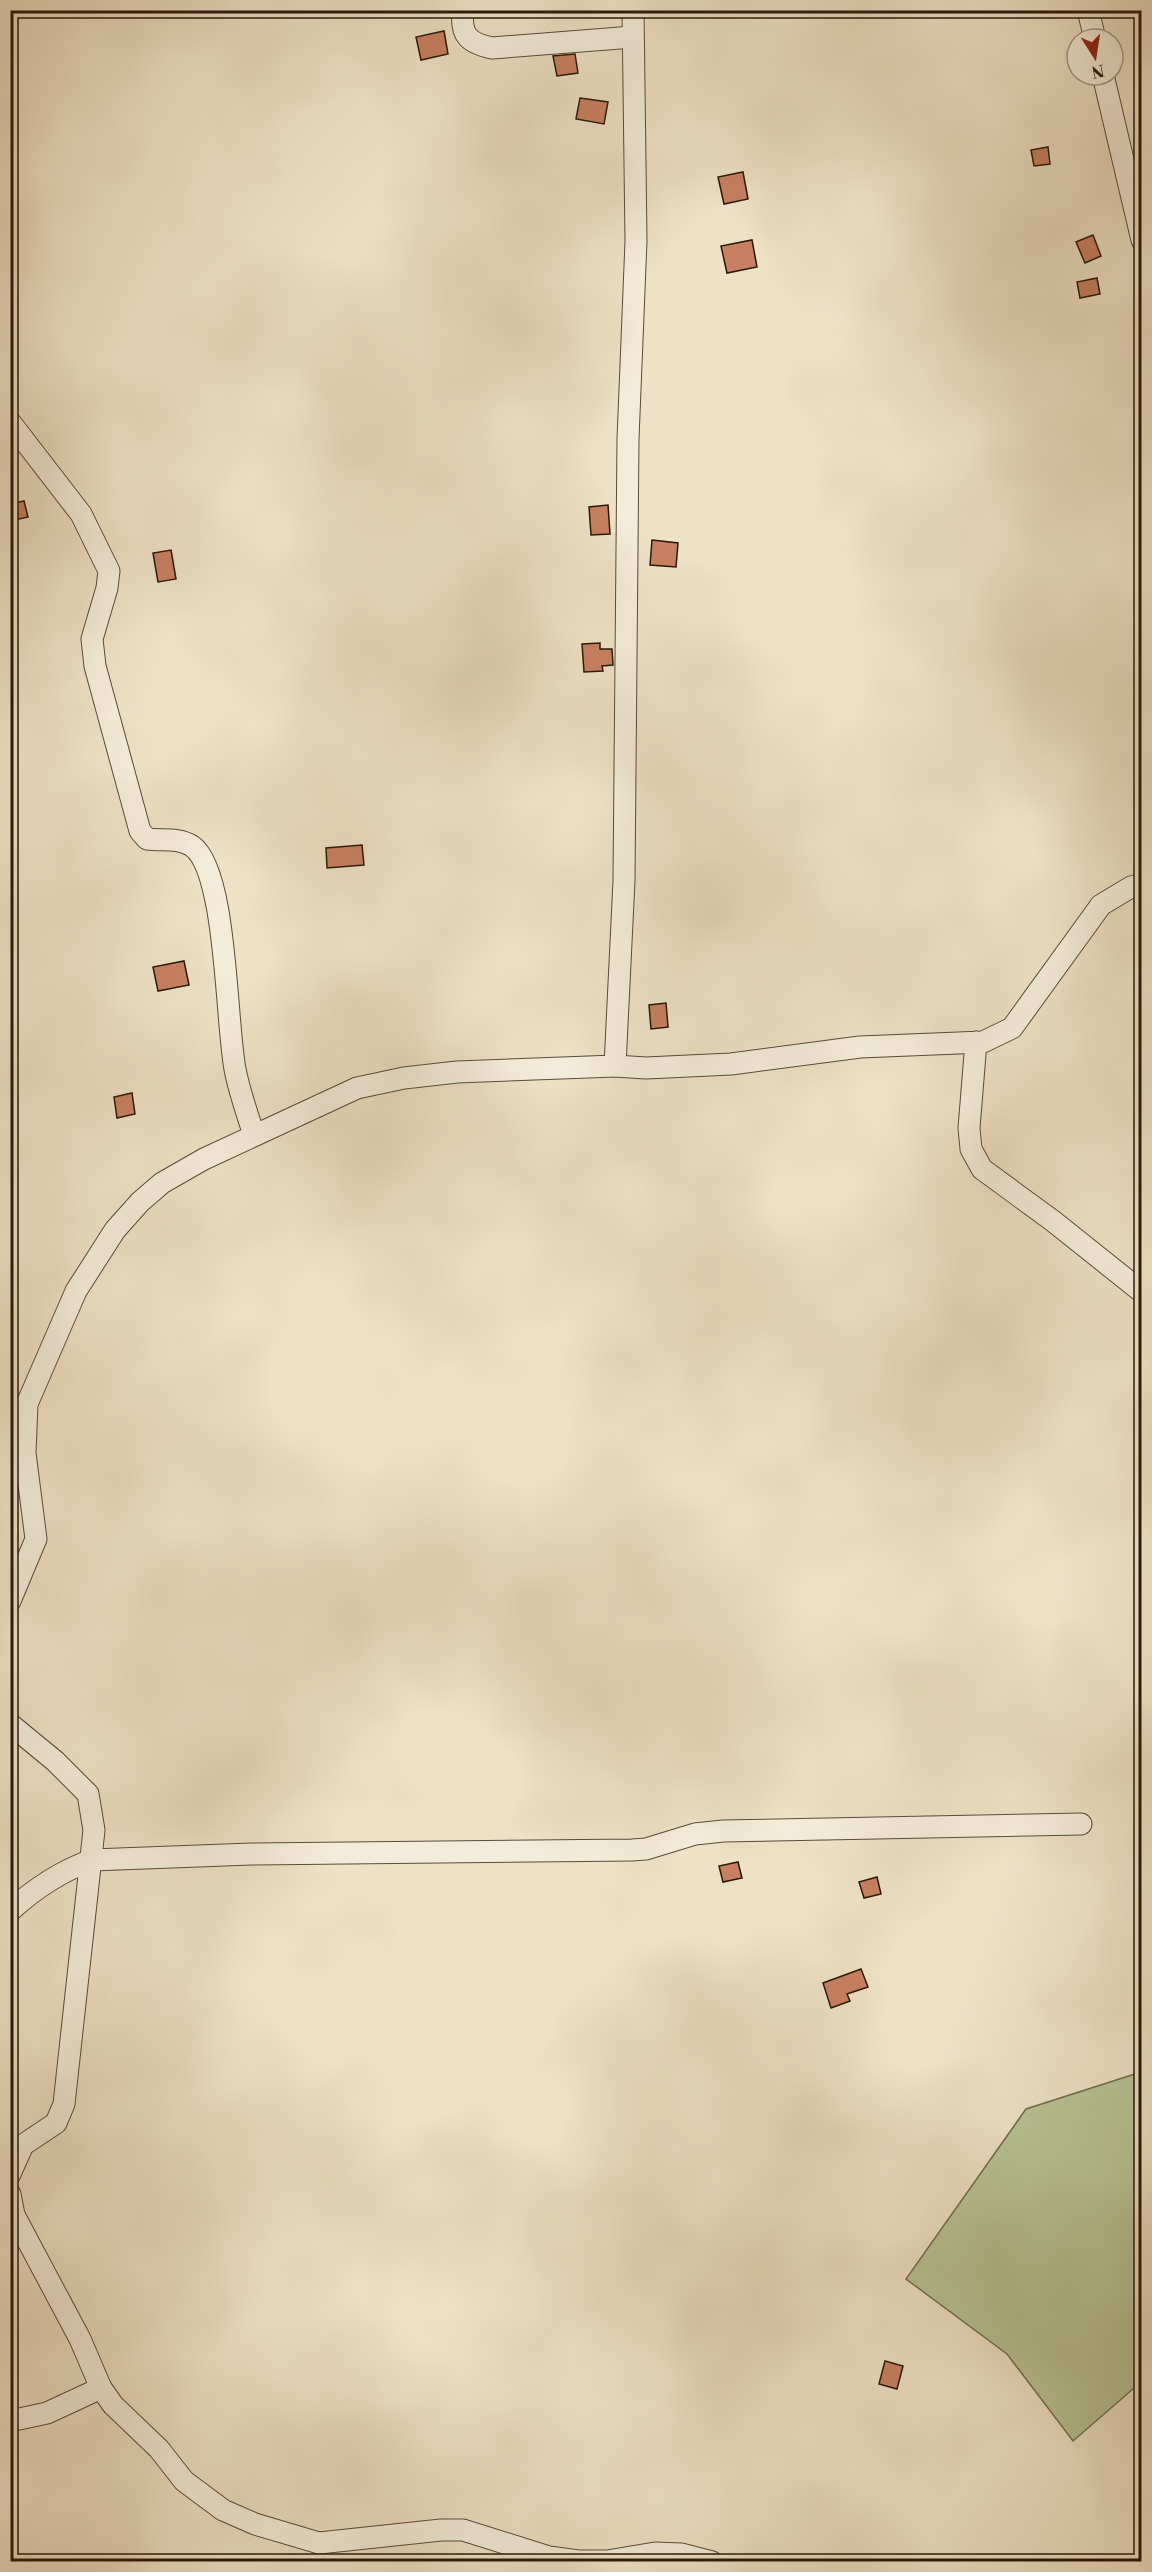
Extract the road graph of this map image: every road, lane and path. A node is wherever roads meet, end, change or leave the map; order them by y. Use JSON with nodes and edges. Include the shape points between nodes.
{"nodes":[{"id":1,"x":463,"y":10,"type":"edge"},
{"id":2,"x":633,"y":10,"type":"edge"},
{"id":3,"x":1088,"y":10,"type":"edge"},
{"id":4,"x":1092,"y":27,"type":"edge"},
{"id":5,"x":633,"y":37,"type":"junction"},
{"id":6,"x":1106,"y":87,"type":"edge"},
{"id":7,"x":1142,"y":240,"type":"edge"},
{"id":8,"x":10,"y":422,"type":"edge"},
{"id":9,"x":1142,"y":884,"type":"edge"},
{"id":10,"x":976,"y":1042,"type":"junction"},
{"id":11,"x":615,"y":1066,"type":"junction"},
{"id":12,"x":254,"y":1135,"type":"junction"},
{"id":13,"x":1142,"y":1292,"type":"edge"},
{"id":14,"x":10,"y":1600,"type":"edge"},
{"id":15,"x":10,"y":1724,"type":"edge"},
{"id":16,"x":1081,"y":1824,"type":"dead end"},
{"id":17,"x":92,"y":1860,"type":"junction"},
{"id":18,"x":10,"y":1911,"type":"edge"},
{"id":19,"x":10,"y":2174,"type":"edge"},
{"id":20,"x":10,"y":2194,"type":"edge"},
{"id":21,"x":101,"y":2388,"type":"junction"},
{"id":22,"x":10,"y":2421,"type":"edge"},
{"id":23,"x":712,"y":2562,"type":"edge"}],
"edges":[{"from":1,"to":5,"type":"street","via":[[466,36],[474,44],[492,48]]},
{"from":2,"to":5,"type":"street"},
{"from":3,"to":4,"type":"street"},
{"from":5,"to":11,"type":"street","via":[[636,241],[628,439],[624,881]]},
{"from":6,"to":7,"type":"street"},
{"from":8,"to":12,"type":"street","via":[[81,514],[109,572],[92,639],[104,704],[140,831],[147,839],[173,839],[192,846],[210,875],[217,903],[235,1069]]},
{"from":9,"to":10,"type":"street","via":[[1101,905],[1012,1029]]},
{"from":10,"to":11,"type":"street","via":[[860,1047],[731,1064]]},
{"from":10,"to":13,"type":"street","via":[[969,1128],[970,1149],[982,1169]]},
{"from":11,"to":12,"type":"street","via":[[458,1072],[379,1083],[336,1096]]},
{"from":12,"to":14,"type":"street","via":[[162,1183],[140,1202],[115,1230],[76,1292],[27,1404],[26,1471],[36,1539]]},
{"from":15,"to":17,"type":"street","via":[[88,1794],[93,1813]]},
{"from":16,"to":17,"type":"street","via":[[723,1831],[632,1850],[251,1854]]},
{"from":17,"to":18,"type":"street","via":[[52,1878]]},
{"from":17,"to":19,"type":"street","via":[[64,2104],[56,2123],[22,2145]]},
{"from":20,"to":21,"type":"street","via":[[14,2215],[80,2339]]},
{"from":21,"to":22,"type":"street","via":[[47,2413]]},
{"from":21,"to":23,"type":"street","via":[[184,2481],[205,2499],[255,2524],[299,2539],[319,2543],[463,2530],[549,2557],[578,2561],[627,2559],[655,2553],[681,2554]]}]}
